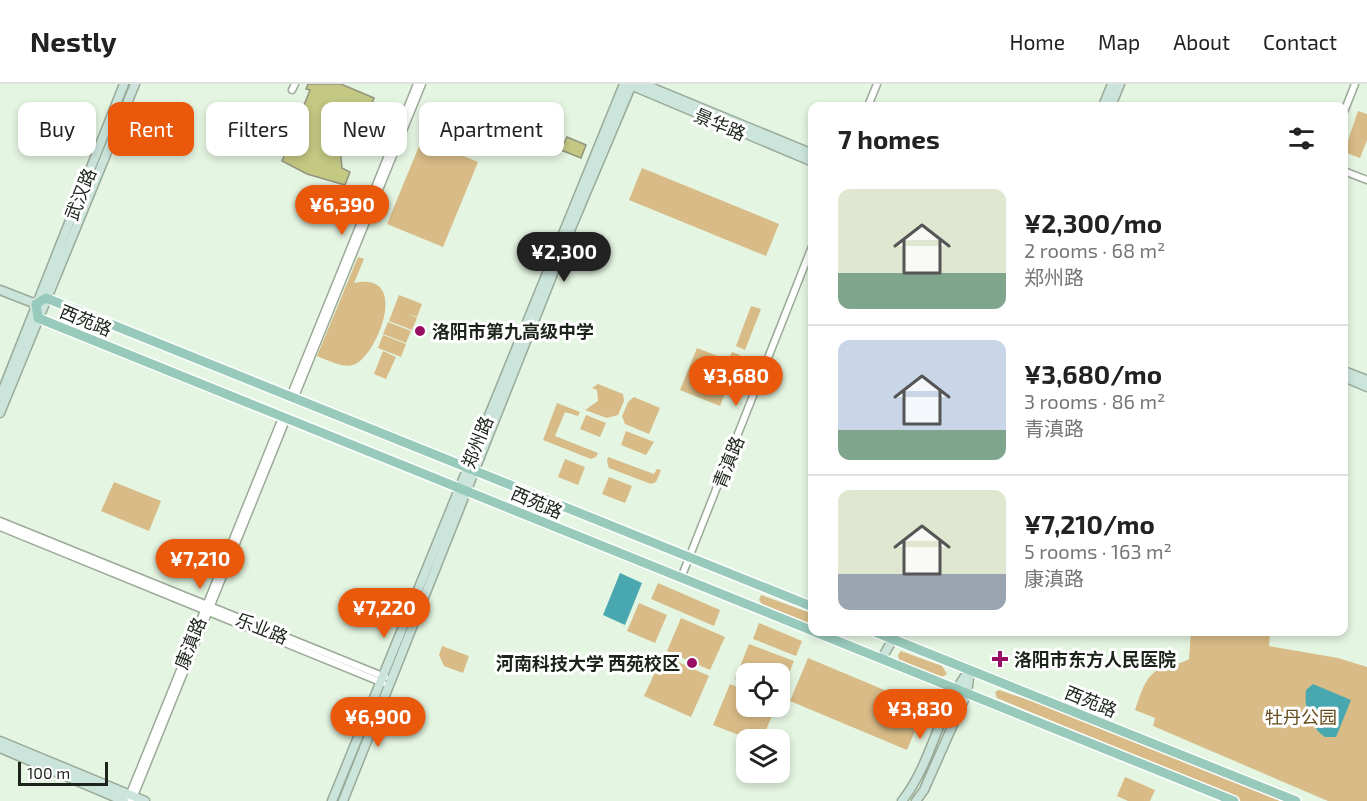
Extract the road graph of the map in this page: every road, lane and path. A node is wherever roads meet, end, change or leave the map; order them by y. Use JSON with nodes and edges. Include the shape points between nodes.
{"nodes":[{"id":1,"x":124,"y":84,"type":"edge"},
{"id":2,"x":135,"y":84,"type":"edge"},
{"id":3,"x":417,"y":84,"type":"edge"},
{"id":4,"x":423,"y":84,"type":"edge"},
{"id":5,"x":629,"y":84,"type":"edge"},
{"id":6,"x":644,"y":84,"type":"edge"},
{"id":7,"x":877,"y":84,"type":"edge"},
{"id":8,"x":1112,"y":84,"type":"edge"},
{"id":9,"x":1120,"y":84,"type":"edge"},
{"id":10,"x":1355,"y":84,"type":"edge"},
{"id":11,"x":870,"y":102,"type":"edge"},
{"id":12,"x":1105,"y":102,"type":"edge"},
{"id":13,"x":1113,"y":102,"type":"edge"},
{"id":14,"x":1348,"y":102,"type":"edge"},
{"id":15,"x":808,"y":152,"type":"edge"},
{"id":16,"x":808,"y":160,"type":"edge"},
{"id":17,"x":1348,"y":173,"type":"edge"},
{"id":18,"x":1367,"y":180,"type":"edge"},
{"id":19,"x":808,"y":257,"type":"edge"},
{"id":20,"x":0,"y":290,"type":"edge"},
{"id":21,"x":46,"y":298,"type":"junction"},
{"id":22,"x":36,"y":304,"type":"junction"},
{"id":23,"x":38,"y":318,"type":"junction"},
{"id":24,"x":1348,"y":373,"type":"edge"},
{"id":25,"x":1348,"y":379,"type":"edge"},
{"id":26,"x":1367,"y":381,"type":"edge"},
{"id":27,"x":1367,"y":387,"type":"edge"},
{"id":28,"x":0,"y":397,"type":"edge"},
{"id":29,"x":292,"y":398,"type":"junction"},
{"id":30,"x":0,"y":413,"type":"edge"},
{"id":31,"x":284,"y":419,"type":"junction"},
{"id":32,"x":471,"y":470,"type":"junction"},
{"id":33,"x":463,"y":489,"type":"junction"},
{"id":34,"x":0,"y":521,"type":"edge"},
{"id":35,"x":0,"y":527,"type":"edge"},
{"id":36,"x":690,"y":558,"type":"junction"},
{"id":37,"x":681,"y":578,"type":"junction"},
{"id":38,"x":808,"y":605,"type":"edge"},
{"id":39,"x":207,"y":608,"type":"junction"},
{"id":40,"x":808,"y":629,"type":"edge"},
{"id":41,"x":827,"y":636,"type":"edge"},
{"id":42,"x":892,"y":636,"type":"edge"},
{"id":43,"x":894,"y":636,"type":"edge"},
{"id":44,"x":882,"y":658,"type":"junction"},
{"id":45,"x":970,"y":670,"type":"junction"},
{"id":46,"x":386,"y":681,"type":"junction"},
{"id":47,"x":955,"y":689,"type":"junction"},
{"id":48,"x":967,"y":693,"type":"junction"},
{"id":49,"x":0,"y":741,"type":"edge"},
{"id":50,"x":0,"y":747,"type":"edge"},
{"id":51,"x":129,"y":799,"type":"edge"},
{"id":52,"x":918,"y":800,"type":"edge"},
{"id":53,"x":145,"y":801,"type":"edge"},
{"id":54,"x":332,"y":801,"type":"edge"},
{"id":55,"x":343,"y":801,"type":"edge"},
{"id":56,"x":902,"y":801,"type":"edge"},
{"id":57,"x":1234,"y":801,"type":"edge"},
{"id":58,"x":1296,"y":801,"type":"edge"}],
"edges":[{"from":1,"to":22,"type":"main road","name":"武汉路"},
{"from":2,"to":21,"type":"main road","name":"武汉路"},
{"from":3,"to":29,"type":"street"},
{"from":4,"to":29,"type":"street"},
{"from":5,"to":16,"type":"main road","name":"景华路"},
{"from":5,"to":32,"type":"main road","name":"郑州路"},
{"from":6,"to":15,"type":"main road","name":"景华路"},
{"from":7,"to":11,"type":"street"},
{"from":8,"to":12,"type":"main road"},
{"from":9,"to":13,"type":"main road"},
{"from":10,"to":14,"type":"street"},
{"from":17,"to":18,"type":"street"},
{"from":19,"to":36,"type":"street","name":"青滇路"},
{"from":20,"to":22,"type":"main road"},
{"from":21,"to":22,"type":"main road","name":"西苑路"},
{"from":21,"to":23,"type":"main road","name":"武汉路"},
{"from":21,"to":29,"type":"main road","name":"西苑路"},
{"from":22,"to":23,"type":"main road","name":"西苑路"},
{"from":22,"to":28,"type":"main road","name":"武汉路"},
{"from":23,"to":30,"type":"main road","name":"武汉路"},
{"from":23,"to":31,"type":"main road","name":"西苑路"},
{"from":24,"to":26,"type":"main road"},
{"from":25,"to":27,"type":"main road"},
{"from":29,"to":32,"type":"main road","name":"西苑路"},
{"from":31,"to":33,"type":"main road","name":"西苑路"},
{"from":31,"to":39,"type":"street","name":"康滇路"},
{"from":32,"to":33,"type":"main road","name":"郑州路"},
{"from":32,"to":36,"type":"main road","name":"西苑路"},
{"from":33,"to":37,"type":"main road","name":"西苑路"},
{"from":33,"to":46,"type":"main road","name":"郑州路"},
{"from":34,"to":39,"type":"street","name":"乐业路"},
{"from":35,"to":39,"type":"street","name":"乐业路"},
{"from":36,"to":37,"type":"street","name":"青滇路"},
{"from":36,"to":38,"type":"main road","name":"西苑路"},
{"from":37,"to":40,"type":"main road","name":"西苑路"},
{"from":39,"to":46,"type":"street","name":"乐业路"},
{"from":39,"to":51,"type":"street","name":"康滇路"},
{"from":41,"to":44,"type":"main road","name":"西苑路"},
{"from":42,"to":44,"type":"main road"},
{"from":43,"to":45,"type":"main road","name":"西苑路"},
{"from":44,"to":47,"type":"main road","name":"西苑路"},
{"from":45,"to":47,"type":"main road"},
{"from":45,"to":48,"type":"main road"},
{"from":45,"to":58,"type":"main road","name":"西苑路"},
{"from":46,"to":54,"type":"main road","name":"郑州路"},
{"from":46,"to":55,"type":"main road","name":"郑州路"},
{"from":47,"to":48,"type":"main road","name":"西苑路"},
{"from":47,"to":56,"type":"main road","via":[[915,785]]},
{"from":48,"to":52,"type":"main road"},
{"from":48,"to":57,"type":"main road","name":"西苑路"},
{"from":49,"to":51,"type":"main road"},
{"from":50,"to":51,"type":"main road"},
{"from":51,"to":53,"type":"main road"}]}
